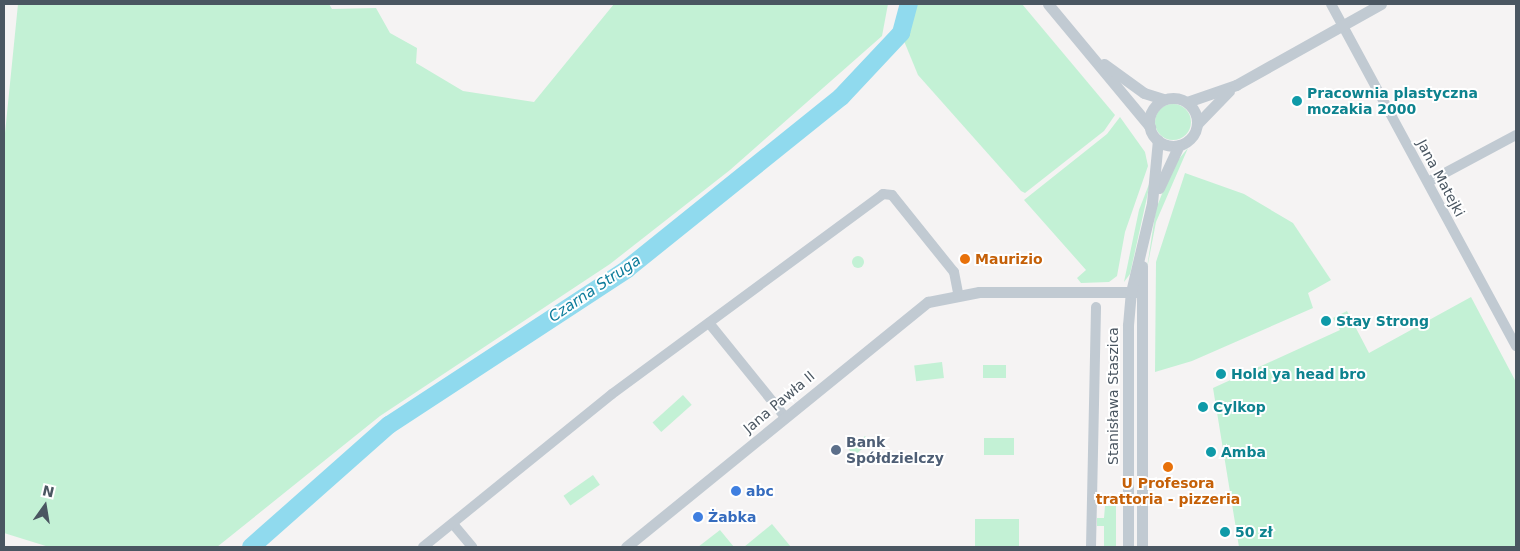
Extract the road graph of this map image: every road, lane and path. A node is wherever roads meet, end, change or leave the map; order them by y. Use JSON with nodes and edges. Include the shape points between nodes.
{"nodes":[{"id":1,"x":1048,"y":4,"type":"edge"},
{"id":2,"x":1331,"y":4,"type":"edge"},
{"id":3,"x":1381,"y":4,"type":"edge"},
{"id":4,"x":1342,"y":24,"type":"junction"},
{"id":5,"x":1093,"y":56,"type":"junction"},
{"id":6,"x":1236,"y":85,"type":"junction"},
{"id":7,"x":1164,"y":99,"type":"junction"},
{"id":8,"x":1187,"y":102,"type":"junction"},
{"id":9,"x":1197,"y":124,"type":"junction"},
{"id":10,"x":1150,"y":127,"type":"junction"},
{"id":11,"x":1516,"y":135,"type":"edge"},
{"id":12,"x":1158,"y":140,"type":"junction"},
{"id":13,"x":1179,"y":145,"type":"junction"},
{"id":14,"x":1428,"y":182,"type":"junction"},
{"id":15,"x":1152,"y":203,"type":"junction"},
{"id":16,"x":1136,"y":292,"type":"junction"},
{"id":17,"x":958,"y":293,"type":"junction"},
{"id":18,"x":1096,"y":306,"type":"dead end"},
{"id":19,"x":709,"y":323,"type":"junction"},
{"id":20,"x":1516,"y":346,"type":"edge"},
{"id":21,"x":785,"y":417,"type":"junction"},
{"id":22,"x":453,"y":524,"type":"junction"},
{"id":23,"x":424,"y":547,"type":"edge"},
{"id":24,"x":472,"y":547,"type":"edge"},
{"id":25,"x":626,"y":547,"type":"edge"},
{"id":26,"x":1091,"y":547,"type":"edge"},
{"id":27,"x":1128,"y":547,"type":"edge"},
{"id":28,"x":1142,"y":547,"type":"edge"}],
"edges":[{"from":1,"to":5,"type":"street"},
{"from":2,"to":4,"type":"street","name":"Jana Matejki"},
{"from":3,"to":4,"type":"street"},
{"from":4,"to":6,"type":"street"},
{"from":4,"to":14,"type":"street","name":"Jana Matejki"},
{"from":5,"to":7,"type":"street","via":[[1144,93]]},
{"from":5,"to":10,"type":"street"},
{"from":6,"to":8,"type":"street"},
{"from":6,"to":9,"type":"street"},
{"from":7,"to":8,"type":"street"},
{"from":7,"to":10,"type":"street","via":[[1152,112]]},
{"from":8,"to":9,"type":"street"},
{"from":9,"to":13,"type":"street","via":[[1191,137]]},
{"from":10,"to":12,"type":"street"},
{"from":11,"to":14,"type":"street"},
{"from":12,"to":13,"type":"street"},
{"from":12,"to":15,"type":"street","name":"Stanisława Staszica"},
{"from":13,"to":15,"type":"street","name":"Stanisława Staszica"},
{"from":14,"to":20,"type":"street","name":"Jana Matejki"},
{"from":15,"to":16,"type":"street","name":"Stanisława Staszica"},
{"from":16,"to":17,"type":"street","name":"Jana Pawła II"},
{"from":16,"to":27,"type":"street","name":"Stanisława Staszica"},
{"from":16,"to":28,"type":"street","name":"Stanisława Staszica"},
{"from":17,"to":19,"type":"street","via":[[954,272],[886,193]]},
{"from":17,"to":21,"type":"street","name":"Jana Pawła II","via":[[935,299],[911,313]]},
{"from":18,"to":26,"type":"street"},
{"from":19,"to":21,"type":"street"},
{"from":19,"to":22,"type":"street","via":[[612,394]]},
{"from":21,"to":25,"type":"street","name":"Jana Pawła II"},
{"from":22,"to":23,"type":"street"},
{"from":22,"to":24,"type":"street"}]}
